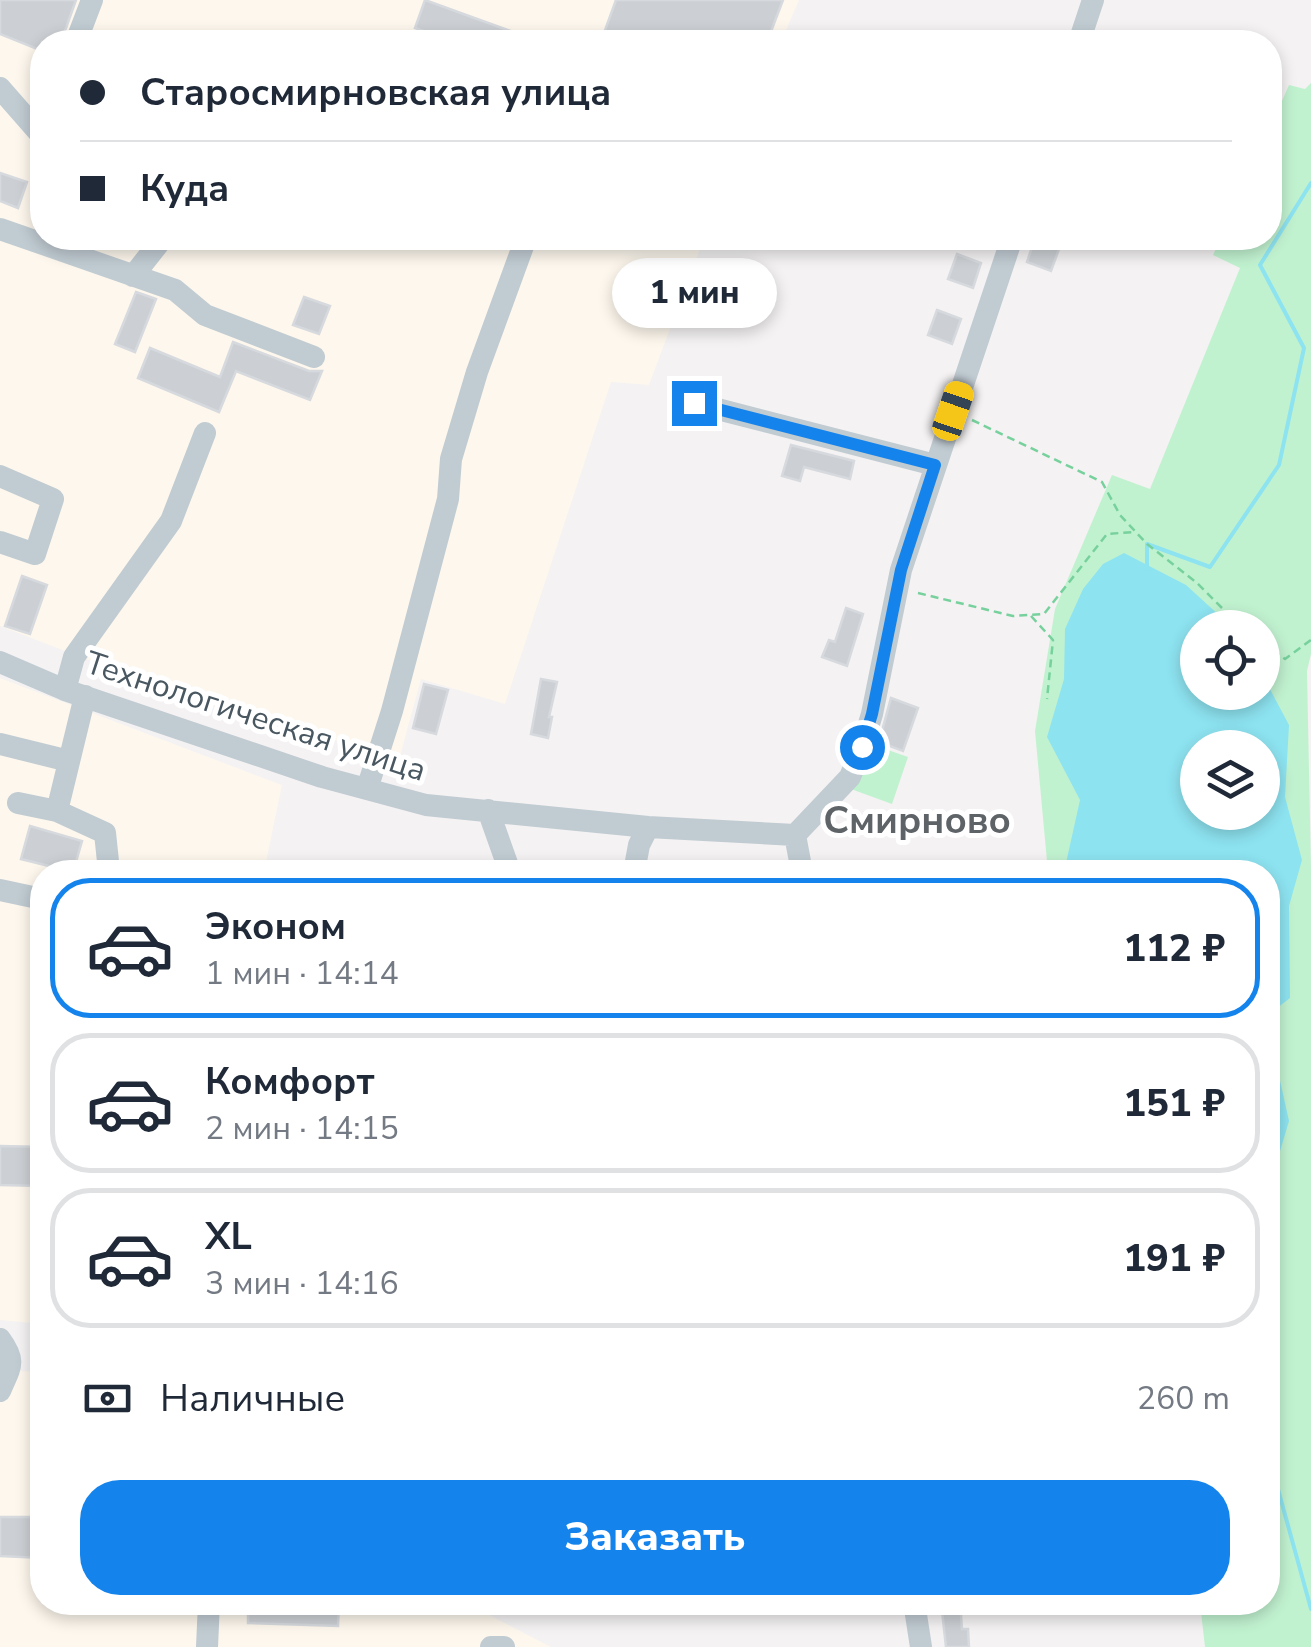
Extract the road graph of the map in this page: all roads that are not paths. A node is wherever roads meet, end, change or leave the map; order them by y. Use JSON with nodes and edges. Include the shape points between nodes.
{"nodes":[{"id":1,"x":92,"y":0,"type":"edge"},
{"id":2,"x":1093,"y":0,"type":"edge"},
{"id":3,"x":81,"y":30,"type":"edge"},
{"id":4,"x":1083,"y":30,"type":"edge"},
{"id":5,"x":0,"y":88,"type":"edge"},
{"id":6,"x":30,"y":122,"type":"edge"},
{"id":7,"x":0,"y":229,"type":"edge"},
{"id":8,"x":30,"y":240,"type":"edge"},
{"id":9,"x":59,"y":250,"type":"edge"},
{"id":10,"x":154,"y":250,"type":"edge"},
{"id":11,"x":522,"y":250,"type":"edge"},
{"id":12,"x":1008,"y":250,"type":"edge"},
{"id":13,"x":133,"y":276,"type":"junction"},
{"id":14,"x":314,"y":357,"type":"dead end"},
{"id":15,"x":694,"y":403,"type":"dead end"},
{"id":16,"x":205,"y":433,"type":"dead end"},
{"id":17,"x":935,"y":465,"type":"junction"},
{"id":18,"x":0,"y":476,"type":"edge"},
{"id":19,"x":0,"y":542,"type":"edge"},
{"id":20,"x":0,"y":662,"type":"edge"},
{"id":21,"x":75,"y":693,"type":"junction"},
{"id":22,"x":0,"y":744,"type":"edge"},
{"id":23,"x":70,"y":761,"type":"junction"},
{"id":24,"x":366,"y":789,"type":"junction"},
{"id":25,"x":18,"y":803,"type":"dead end"},
{"id":26,"x":488,"y":810,"type":"junction"},
{"id":27,"x":57,"y":811,"type":"junction"},
{"id":28,"x":648,"y":827,"type":"junction"},
{"id":29,"x":795,"y":835,"type":"junction"},
{"id":30,"x":107,"y":860,"type":"edge"},
{"id":31,"x":506,"y":860,"type":"edge"},
{"id":32,"x":636,"y":860,"type":"edge"},
{"id":33,"x":800,"y":860,"type":"edge"},
{"id":34,"x":0,"y":890,"type":"edge"},
{"id":35,"x":30,"y":896,"type":"edge"},
{"id":36,"x":0,"y":1339,"type":"edge"},
{"id":37,"x":0,"y":1391,"type":"edge"},
{"id":38,"x":208,"y":1615,"type":"edge"},
{"id":39,"x":916,"y":1615,"type":"edge"},
{"id":40,"x":207,"y":1647,"type":"edge"},
{"id":41,"x":491,"y":1647,"type":"edge"},
{"id":42,"x":504,"y":1647,"type":"edge"},
{"id":43,"x":920,"y":1647,"type":"edge"}],
"edges":[{"from":1,"to":3,"type":"street"},
{"from":2,"to":4,"type":"street"},
{"from":5,"to":6,"type":"street"},
{"from":7,"to":8,"type":"street"},
{"from":9,"to":13,"type":"street"},
{"from":10,"to":13,"type":"street"},
{"from":11,"to":24,"type":"street","via":[[451,459],[448,499]]},
{"from":12,"to":17,"type":"street"},
{"from":13,"to":14,"type":"street","via":[[175,290],[205,315]]},
{"from":15,"to":17,"type":"street"},
{"from":16,"to":21,"type":"street","via":[[171,521],[74,657]]},
{"from":17,"to":29,"type":"street","via":[[901,570],[872,714],[850,777]]},
{"from":18,"to":19,"type":"street","via":[[53,499],[34,554]]},
{"from":20,"to":21,"type":"street","name":"Технологическая улица"},
{"from":21,"to":23,"type":"street"},
{"from":21,"to":24,"type":"street","name":"Технологическая улица"},
{"from":22,"to":23,"type":"street"},
{"from":23,"to":27,"type":"street"},
{"from":24,"to":26,"type":"street","name":"Технологическая улица","via":[[426,806]]},
{"from":25,"to":27,"type":"street"},
{"from":26,"to":28,"type":"street","name":"Технологическая улица"},
{"from":26,"to":31,"type":"street"},
{"from":27,"to":30,"type":"street","via":[[105,834]]},
{"from":28,"to":29,"type":"street","name":"Технологическая улица"},
{"from":28,"to":32,"type":"street"},
{"from":29,"to":33,"type":"street"},
{"from":34,"to":35,"type":"street"},
{"from":36,"to":37,"type":"street","via":[[10,1368]]},
{"from":38,"to":40,"type":"street"},
{"from":39,"to":43,"type":"street"},
{"from":41,"to":42,"type":"street"}]}
